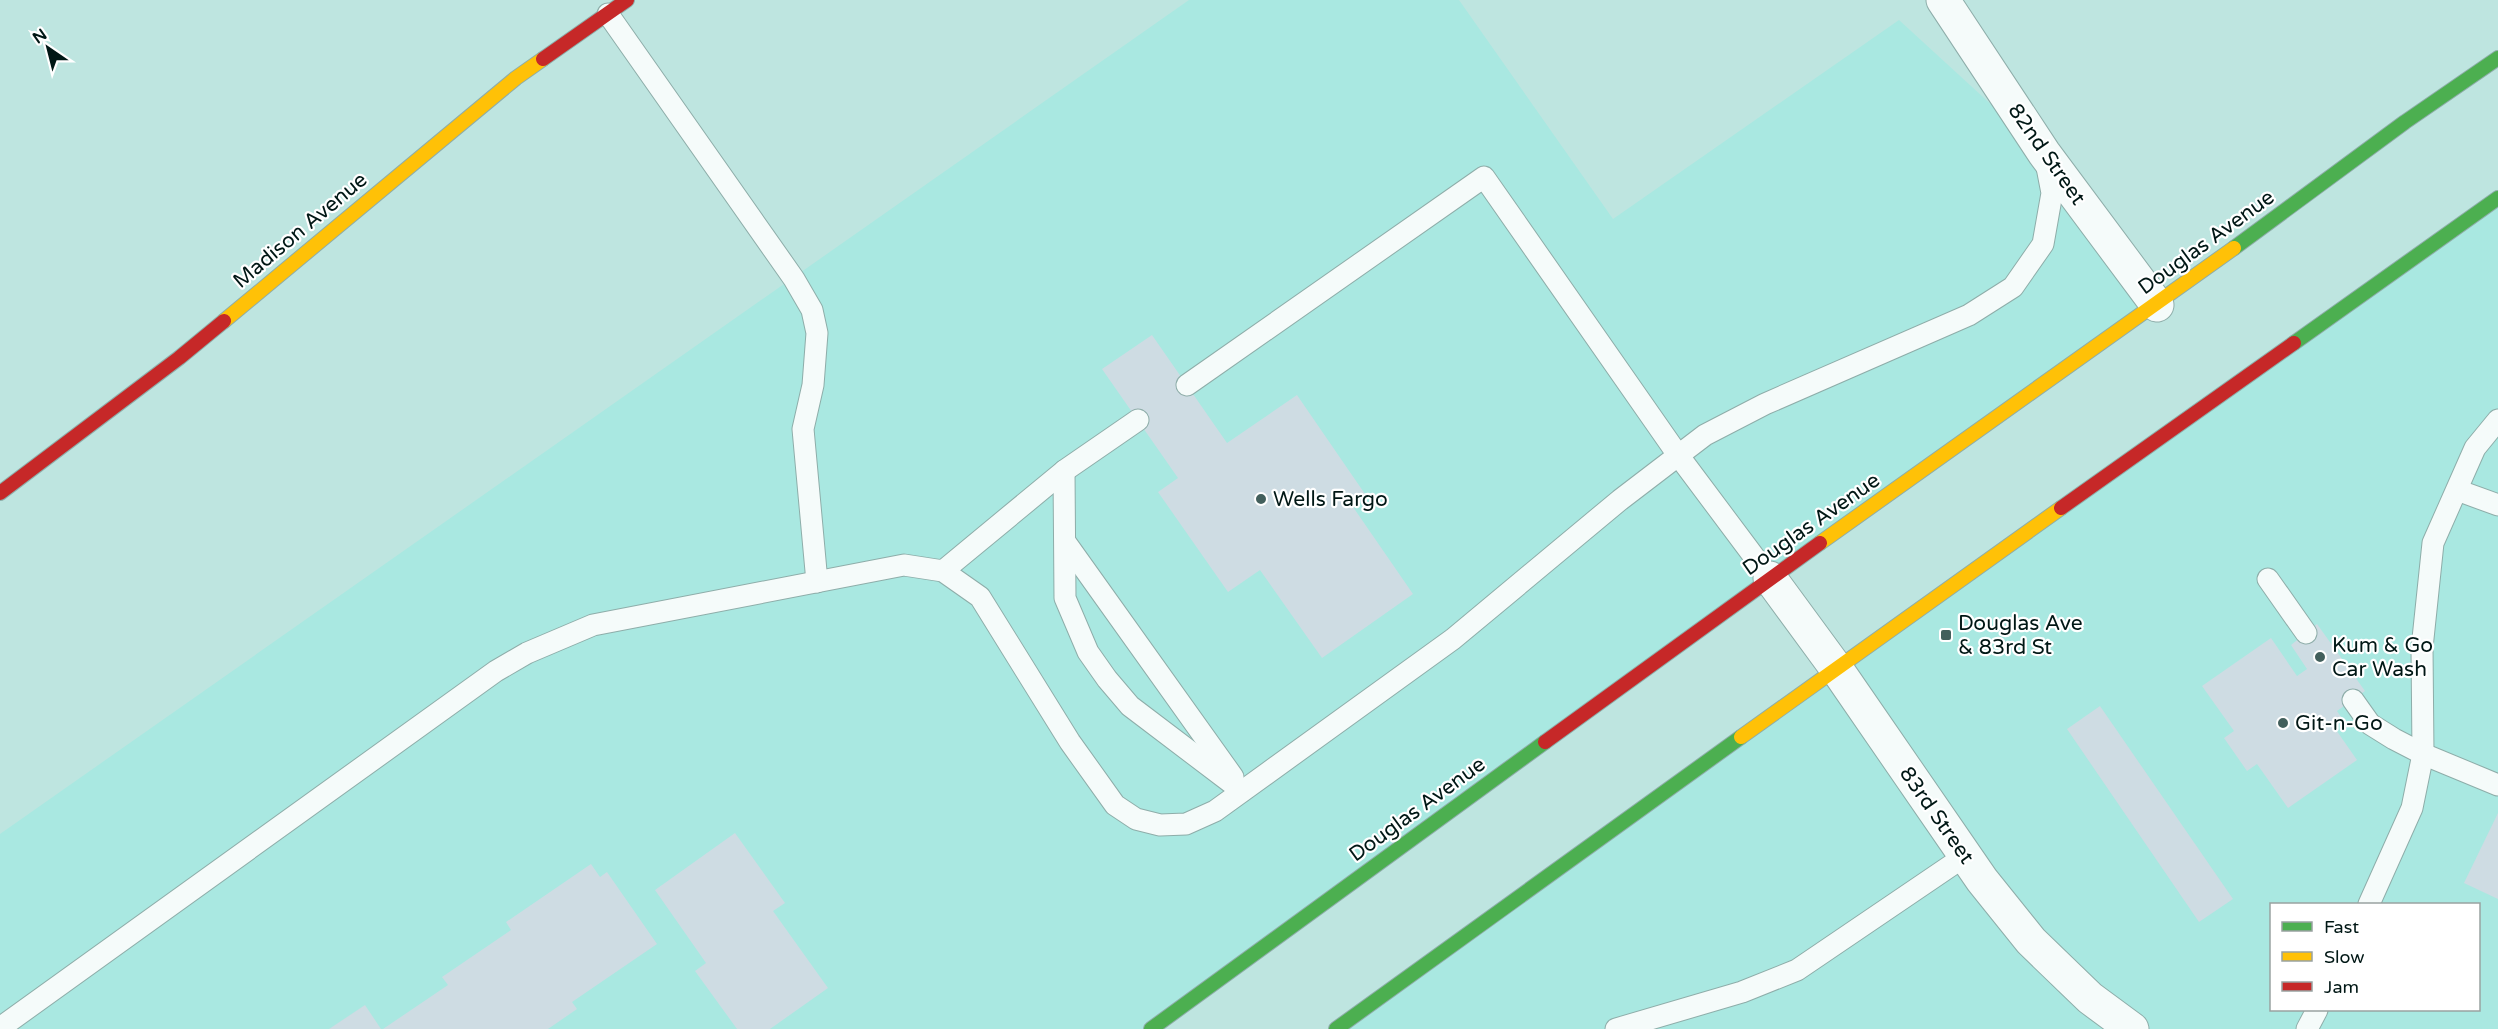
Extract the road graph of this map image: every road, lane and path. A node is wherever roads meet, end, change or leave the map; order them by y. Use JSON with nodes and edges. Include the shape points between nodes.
{"nodes":[{"id":1,"x":626,"y":0,"type":"edge"},
{"id":2,"x":1943,"y":0,"type":"edge"},
{"id":3,"x":608,"y":14,"type":"junction"},
{"id":4,"x":2498,"y":58,"type":"edge"},
{"id":5,"x":2044,"y":153,"type":"junction"},
{"id":6,"x":2498,"y":198,"type":"edge"},
{"id":7,"x":2157,"y":305,"type":"junction"},
{"id":8,"x":1187,"y":385,"type":"dead end"},
{"id":9,"x":1138,"y":420,"type":"dead end"},
{"id":10,"x":2498,"y":420,"type":"edge"},
{"id":11,"x":1678,"y":455,"type":"junction"},
{"id":12,"x":1064,"y":471,"type":"junction"},
{"id":13,"x":2457,"y":490,"type":"junction"},
{"id":14,"x":0,"y":493,"type":"edge"},
{"id":15,"x":2498,"y":505,"type":"edge"},
{"id":16,"x":1066,"y":543,"type":"junction"},
{"id":17,"x":943,"y":571,"type":"junction"},
{"id":18,"x":1770,"y":578,"type":"junction"},
{"id":19,"x":2268,"y":579,"type":"dead end"},
{"id":20,"x":817,"y":582,"type":"junction"},
{"id":21,"x":2306,"y":633,"type":"dead end"},
{"id":22,"x":1836,"y":668,"type":"junction"},
{"id":23,"x":2353,"y":700,"type":"dead end"},
{"id":24,"x":2423,"y":754,"type":"junction"},
{"id":25,"x":2498,"y":785,"type":"edge"},
{"id":26,"x":1242,"y":791,"type":"junction"},
{"id":27,"x":1965,"y":856,"type":"junction"},
{"id":28,"x":2369,"y":903,"type":"edge"},
{"id":29,"x":2316,"y":1011,"type":"edge"},
{"id":30,"x":1643,"y":1025,"type":"edge"},
{"id":31,"x":0,"y":1028,"type":"edge"},
{"id":32,"x":1151,"y":1029,"type":"edge"},
{"id":33,"x":1336,"y":1029,"type":"edge"},
{"id":34,"x":1616,"y":1029,"type":"edge"},
{"id":35,"x":2132,"y":1029,"type":"edge"},
{"id":36,"x":2307,"y":1029,"type":"edge"}],
"edges":[{"from":1,"to":3,"type":"main road","name":"Madison Avenue"},
{"from":2,"to":5,"type":"street","name":"82nd Street"},
{"from":3,"to":14,"type":"main road","name":"Madison Avenue","via":[[516,78],[179,358]]},
{"from":3,"to":20,"type":"lane","via":[[812,310],[818,333],[813,385],[803,429]]},
{"from":4,"to":7,"type":"main road","name":"Douglas Avenue"},
{"from":5,"to":7,"type":"street","name":"82nd Street"},
{"from":5,"to":11,"type":"lane","via":[[2052,193],[2043,244],[2013,287],[1969,315],[1765,404],[1705,435]]},
{"from":6,"to":22,"type":"main road"},
{"from":7,"to":18,"type":"main road","name":"Douglas Avenue"},
{"from":8,"to":11,"type":"lane","via":[[1484,177]]},
{"from":9,"to":12,"type":"lane"},
{"from":10,"to":13,"type":"lane","via":[[2475,448]]},
{"from":11,"to":18,"type":"lane"},
{"from":11,"to":26,"type":"lane","via":[[1454,639]]},
{"from":12,"to":16,"type":"lane"},
{"from":12,"to":17,"type":"lane"},
{"from":13,"to":15,"type":"lane"},
{"from":13,"to":24,"type":"lane","via":[[2433,543],[2422,648]]},
{"from":16,"to":26,"type":"lane"},
{"from":16,"to":26,"type":"lane","via":[[1065,598],[1088,652],[1107,679],[1130,706]]},
{"from":17,"to":20,"type":"lane","via":[[904,566]]},
{"from":17,"to":26,"type":"lane","via":[[980,597],[1070,742],[1115,806],[1136,819],[1161,825],[1186,824],[1215,811]]},
{"from":18,"to":22,"type":"street","name":"83rd Street"},
{"from":18,"to":32,"type":"main road","name":"Douglas Avenue"},
{"from":19,"to":21,"type":"lane"},
{"from":20,"to":31,"type":"lane","via":[[593,625],[527,652]]},
{"from":22,"to":27,"type":"street","name":"83rd Street"},
{"from":22,"to":33,"type":"main road"},
{"from":23,"to":24,"type":"lane","via":[[2370,724]]},
{"from":24,"to":25,"type":"lane"},
{"from":24,"to":28,"type":"lane","via":[[2412,808]]},
{"from":27,"to":30,"type":"lane","via":[[1797,970]]},
{"from":27,"to":35,"type":"street","name":"83rd Street","via":[[2031,941],[2090,998]]},
{"from":29,"to":36,"type":"lane"},
{"from":30,"to":34,"type":"lane"}]}
